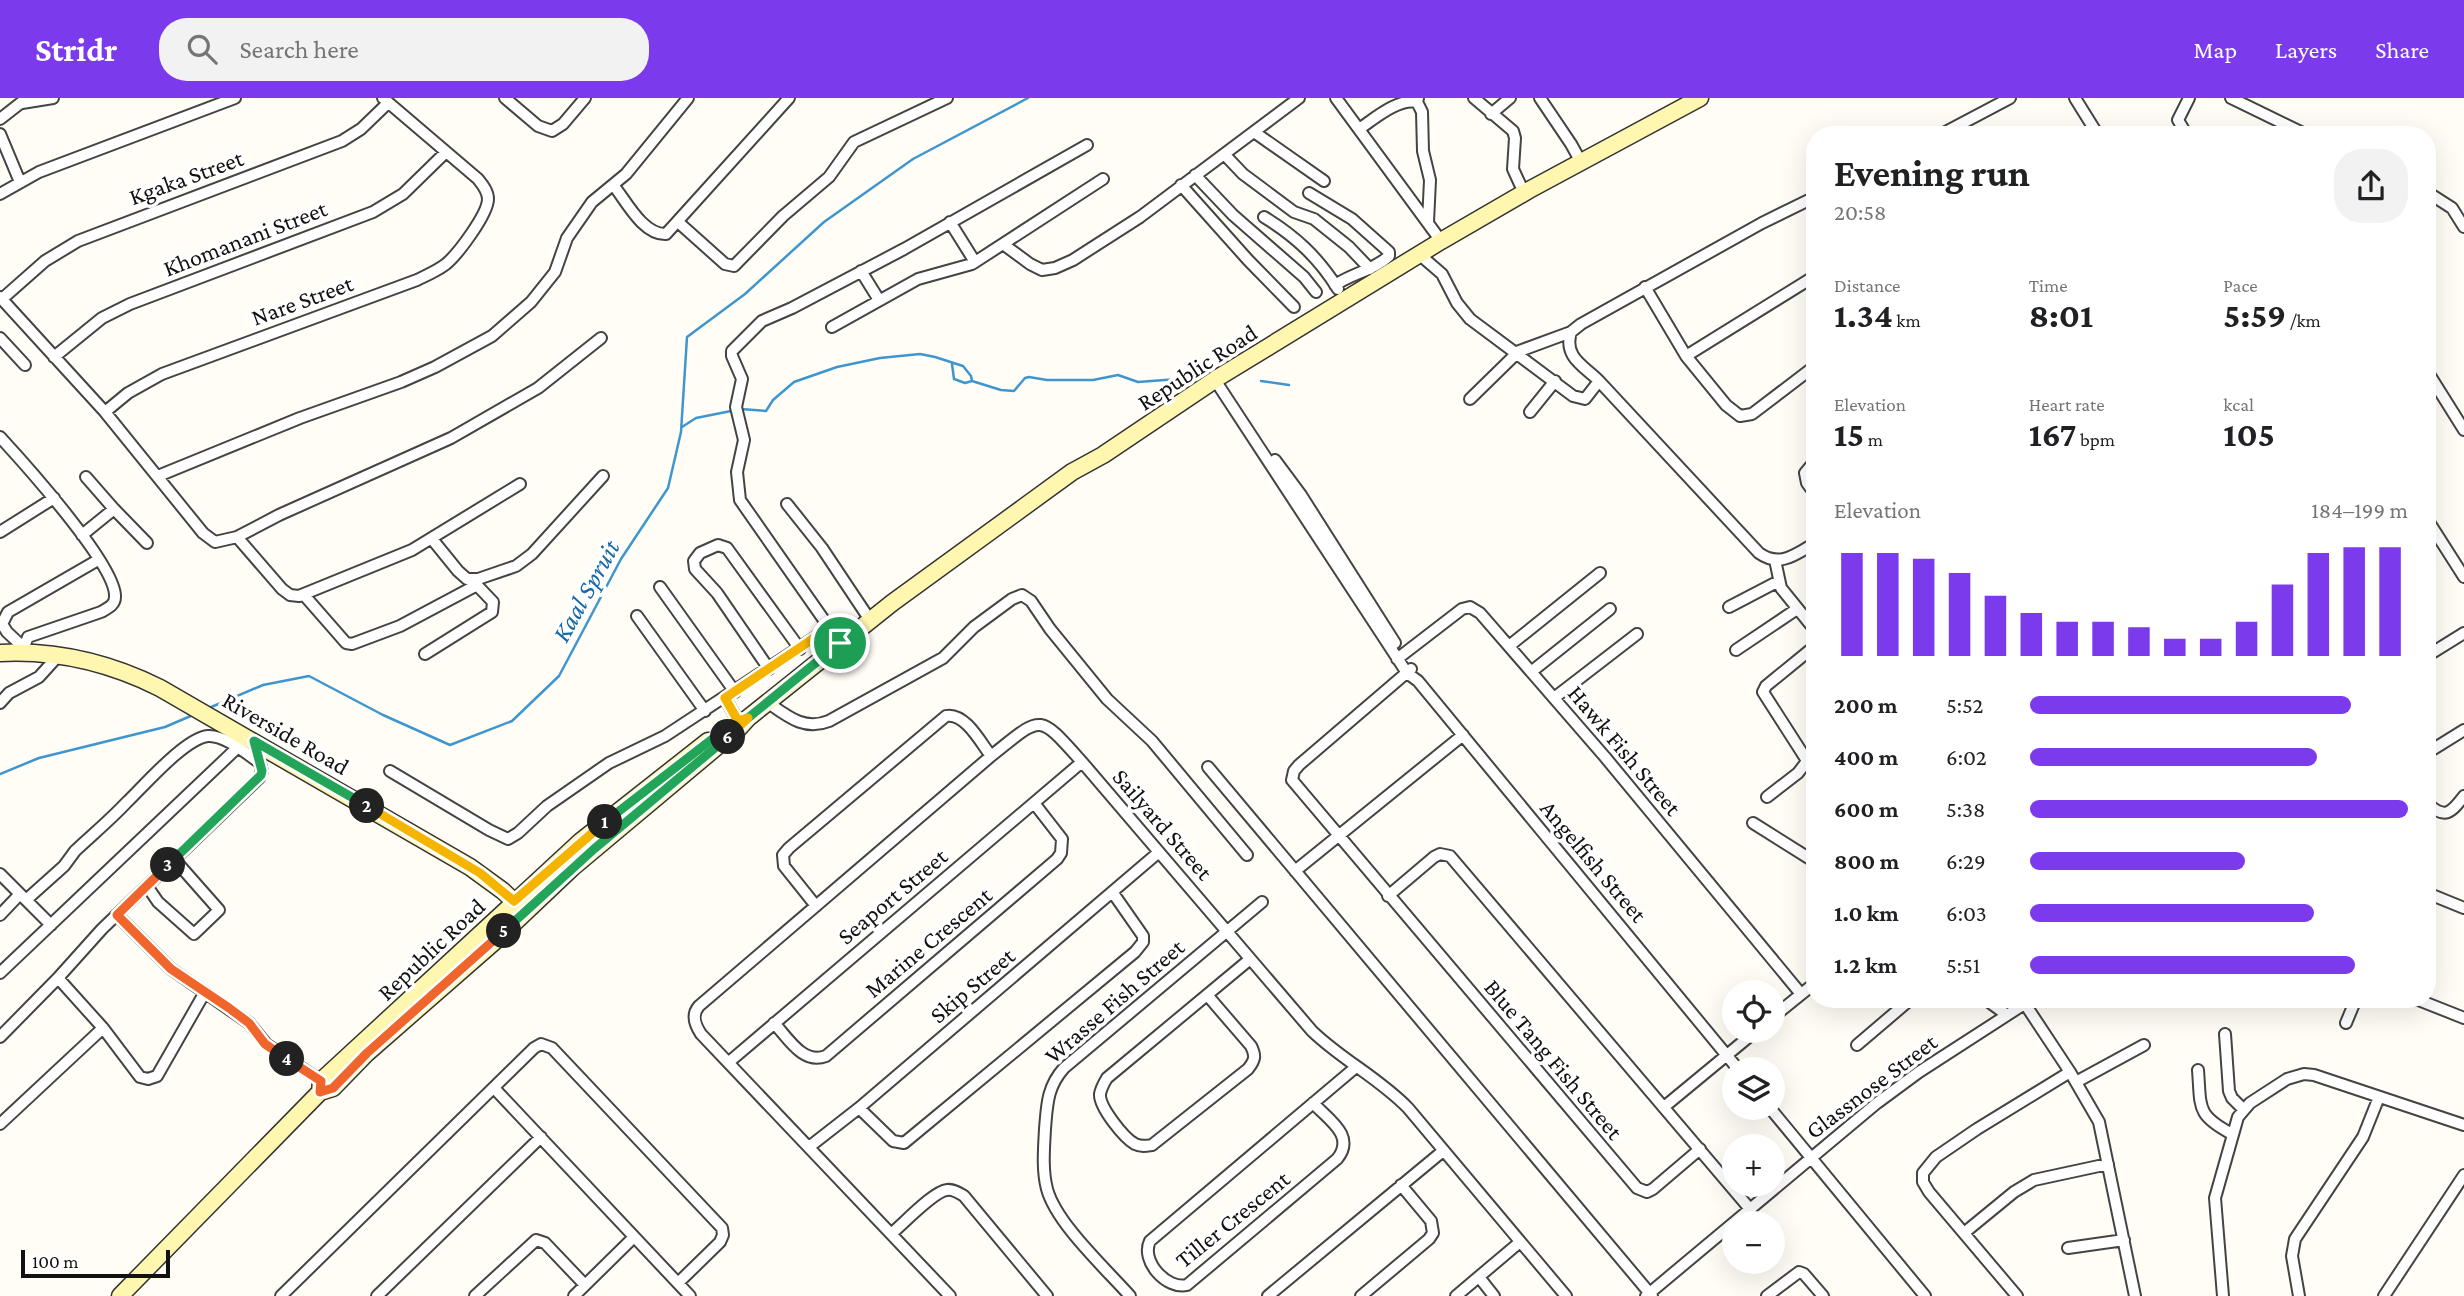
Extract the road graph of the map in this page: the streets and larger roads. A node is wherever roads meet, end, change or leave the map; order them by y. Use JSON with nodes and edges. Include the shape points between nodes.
{"nodes":[{"id":1,"x":53,"y":98,"type":"edge"},
{"id":2,"x":235,"y":98,"type":"edge"},
{"id":3,"x":505,"y":98,"type":"edge"},
{"id":4,"x":585,"y":98,"type":"edge"},
{"id":5,"x":688,"y":98,"type":"edge"},
{"id":6,"x":789,"y":98,"type":"edge"},
{"id":7,"x":947,"y":98,"type":"edge"},
{"id":8,"x":1299,"y":98,"type":"edge"},
{"id":9,"x":1336,"y":98,"type":"edge"},
{"id":10,"x":1474,"y":98,"type":"edge"},
{"id":11,"x":1510,"y":98,"type":"edge"},
{"id":12,"x":1540,"y":98,"type":"edge"},
{"id":13,"x":1700,"y":98,"type":"edge"},
{"id":14,"x":2010,"y":98,"type":"edge"},
{"id":15,"x":2075,"y":98,"type":"edge"},
{"id":16,"x":2189,"y":98,"type":"edge"},
{"id":17,"x":2231,"y":98,"type":"edge"},
{"id":18,"x":386,"y":100,"type":"edge"},
{"id":19,"x":1417,"y":100,"type":"edge"},
{"id":20,"x":24,"y":101,"type":"edge"},
{"id":21,"x":1491,"y":114,"type":"junction"},
{"id":22,"x":0,"y":119,"type":"edge"},
{"id":23,"x":1957,"y":126,"type":"edge"},
{"id":24,"x":2092,"y":126,"type":"edge"},
{"id":25,"x":2182,"y":126,"type":"edge"},
{"id":26,"x":2289,"y":126,"type":"edge"},
{"id":27,"x":1359,"y":129,"type":"junction"},
{"id":28,"x":1254,"y":132,"type":"junction"},
{"id":29,"x":0,"y":134,"type":"edge"},
{"id":30,"x":1087,"y":145,"type":"dead end"},
{"id":31,"x":445,"y":153,"type":"junction"},
{"id":32,"x":1224,"y":154,"type":"junction"},
{"id":33,"x":1581,"y":162,"type":"junction"},
{"id":34,"x":1195,"y":175,"type":"junction"},
{"id":35,"x":1103,"y":179,"type":"dead end"},
{"id":36,"x":1324,"y":181,"type":"dead end"},
{"id":37,"x":20,"y":182,"type":"junction"},
{"id":38,"x":1181,"y":185,"type":"junction"},
{"id":39,"x":614,"y":186,"type":"junction"},
{"id":40,"x":1,"y":193,"type":"edge"},
{"id":41,"x":1309,"y":193,"type":"dead end"},
{"id":42,"x":1524,"y":193,"type":"junction"},
{"id":43,"x":2436,"y":198,"type":"edge"},
{"id":44,"x":1806,"y":201,"type":"edge"},
{"id":45,"x":1264,"y":217,"type":"dead end"},
{"id":46,"x":678,"y":222,"type":"junction"},
{"id":47,"x":950,"y":222,"type":"junction"},
{"id":48,"x":1428,"y":223,"type":"junction"},
{"id":49,"x":2464,"y":227,"type":"edge"},
{"id":50,"x":1441,"y":241,"type":"junction"},
{"id":51,"x":1003,"y":244,"type":"junction"},
{"id":52,"x":1420,"y":255,"type":"junction"},
{"id":53,"x":975,"y":262,"type":"junction"},
{"id":54,"x":1370,"y":269,"type":"junction"},
{"id":55,"x":861,"y":271,"type":"junction"},
{"id":56,"x":1806,"y":282,"type":"edge"},
{"id":57,"x":1335,"y":285,"type":"junction"},
{"id":58,"x":1645,"y":287,"type":"junction"},
{"id":59,"x":1316,"y":292,"type":"dead end"},
{"id":60,"x":1,"y":298,"type":"edge"},
{"id":61,"x":879,"y":300,"type":"junction"},
{"id":62,"x":1345,"y":300,"type":"junction"},
{"id":63,"x":1294,"y":307,"type":"dead end"},
{"id":64,"x":832,"y":327,"type":"dead end"},
{"id":65,"x":1571,"y":332,"type":"junction"},
{"id":66,"x":0,"y":338,"type":"edge"},
{"id":67,"x":601,"y":338,"type":"dead end"},
{"id":68,"x":1515,"y":353,"type":"junction"},
{"id":69,"x":1686,"y":356,"type":"junction"},
{"id":70,"x":54,"y":357,"type":"junction"},
{"id":71,"x":25,"y":365,"type":"dead end"},
{"id":72,"x":1806,"y":373,"type":"edge"},
{"id":73,"x":1217,"y":379,"type":"junction"},
{"id":74,"x":1555,"y":381,"type":"junction"},
{"id":75,"x":1600,"y":381,"type":"junction"},
{"id":76,"x":2436,"y":385,"type":"edge"},
{"id":77,"x":1470,"y":399,"type":"dead end"},
{"id":78,"x":105,"y":412,"type":"junction"},
{"id":79,"x":1530,"y":412,"type":"dead end"},
{"id":80,"x":2464,"y":430,"type":"edge"},
{"id":81,"x":0,"y":437,"type":"edge"},
{"id":82,"x":158,"y":476,"type":"junction"},
{"id":83,"x":603,"y":476,"type":"dead end"},
{"id":84,"x":86,"y":477,"type":"dead end"},
{"id":85,"x":520,"y":484,"type":"dead end"},
{"id":86,"x":54,"y":498,"type":"junction"},
{"id":87,"x":787,"y":504,"type":"dead end"},
{"id":88,"x":114,"y":509,"type":"junction"},
{"id":89,"x":0,"y":532,"type":"edge"},
{"id":90,"x":2436,"y":533,"type":"edge"},
{"id":91,"x":82,"y":536,"type":"junction"},
{"id":92,"x":237,"y":537,"type":"junction"},
{"id":93,"x":432,"y":539,"type":"junction"},
{"id":94,"x":147,"y":543,"type":"dead end"},
{"id":95,"x":1806,"y":548,"type":"edge"},
{"id":96,"x":98,"y":560,"type":"junction"},
{"id":97,"x":1775,"y":560,"type":"junction"},
{"id":98,"x":1600,"y":573,"type":"dead end"},
{"id":99,"x":2464,"y":577,"type":"edge"},
{"id":100,"x":1779,"y":581,"type":"junction"},
{"id":101,"x":475,"y":582,"type":"junction"},
{"id":102,"x":660,"y":587,"type":"dead end"},
{"id":103,"x":304,"y":595,"type":"junction"},
{"id":104,"x":1729,"y":607,"type":"dead end"},
{"id":105,"x":1610,"y":609,"type":"dead end"},
{"id":106,"x":1797,"y":609,"type":"junction"},
{"id":107,"x":637,"y":616,"type":"dead end"},
{"id":108,"x":870,"y":620,"type":"junction"},
{"id":109,"x":1806,"y":620,"type":"edge"},
{"id":110,"x":829,"y":628,"type":"junction"},
{"id":111,"x":2464,"y":633,"type":"edge"},
{"id":112,"x":1637,"y":634,"type":"dead end"},
{"id":113,"x":840,"y":643,"type":"junction"},
{"id":114,"x":1509,"y":646,"type":"junction"},
{"id":115,"x":22,"y":649,"type":"junction"},
{"id":116,"x":800,"y":649,"type":"junction"},
{"id":117,"x":1736,"y":650,"type":"dead end"},
{"id":118,"x":2436,"y":650,"type":"edge"},
{"id":119,"x":0,"y":653,"type":"edge"},
{"id":120,"x":425,"y":654,"type":"dead end"},
{"id":121,"x":1806,"y":654,"type":"edge"},
{"id":122,"x":58,"y":656,"type":"junction"},
{"id":123,"x":1400,"y":657,"type":"junction"},
{"id":124,"x":769,"y":669,"type":"junction"},
{"id":125,"x":1409,"y":670,"type":"junction"},
{"id":126,"x":1531,"y":672,"type":"junction"},
{"id":127,"x":730,"y":695,"type":"junction"},
{"id":128,"x":1554,"y":698,"type":"junction"},
{"id":129,"x":767,"y":702,"type":"junction"},
{"id":130,"x":0,"y":703,"type":"edge"},
{"id":131,"x":705,"y":711,"type":"junction"},
{"id":132,"x":743,"y":720,"type":"junction"},
{"id":133,"x":2464,"y":730,"type":"edge"},
{"id":134,"x":1463,"y":735,"type":"junction"},
{"id":135,"x":254,"y":741,"type":"junction"},
{"id":136,"x":2436,"y":747,"type":"edge"},
{"id":137,"x":237,"y":748,"type":"junction"},
{"id":138,"x":1806,"y":751,"type":"edge"},
{"id":139,"x":991,"y":756,"type":"junction"},
{"id":140,"x":1082,"y":762,"type":"junction"},
{"id":141,"x":260,"y":763,"type":"junction"},
{"id":142,"x":1806,"y":764,"type":"edge"},
{"id":143,"x":1208,"y":767,"type":"dead end"},
{"id":144,"x":390,"y":771,"type":"dead end"},
{"id":145,"x":2464,"y":796,"type":"edge"},
{"id":146,"x":1768,"y":797,"type":"dead end"},
{"id":147,"x":1034,"y":803,"type":"junction"},
{"id":148,"x":2436,"y":810,"type":"edge"},
{"id":149,"x":1753,"y":823,"type":"dead end"},
{"id":150,"x":1336,"y":835,"type":"junction"},
{"id":151,"x":1159,"y":852,"type":"junction"},
{"id":152,"x":1247,"y":855,"type":"dead end"},
{"id":153,"x":1806,"y":856,"type":"edge"},
{"id":154,"x":174,"y":859,"type":"junction"},
{"id":155,"x":1295,"y":871,"type":"junction"},
{"id":156,"x":0,"y":874,"type":"edge"},
{"id":157,"x":147,"y":886,"type":"junction"},
{"id":158,"x":1113,"y":893,"type":"junction"},
{"id":159,"x":1388,"y":896,"type":"junction"},
{"id":160,"x":23,"y":897,"type":"junction"},
{"id":161,"x":2436,"y":897,"type":"edge"},
{"id":162,"x":1262,"y":902,"type":"dead end"},
{"id":163,"x":816,"y":906,"type":"junction"},
{"id":164,"x":519,"y":907,"type":"junction"},
{"id":165,"x":2464,"y":908,"type":"edge"},
{"id":166,"x":0,"y":915,"type":"edge"},
{"id":167,"x":117,"y":915,"type":"junction"},
{"id":168,"x":51,"y":925,"type":"junction"},
{"id":169,"x":1227,"y":931,"type":"junction"},
{"id":170,"x":1250,"y":960,"type":"junction"},
{"id":171,"x":0,"y":973,"type":"edge"},
{"id":172,"x":58,"y":978,"type":"junction"},
{"id":173,"x":1806,"y":990,"type":"edge"},
{"id":174,"x":205,"y":992,"type":"junction"},
{"id":175,"x":1801,"y":994,"type":"junction"},
{"id":176,"x":1208,"y":996,"type":"junction"},
{"id":177,"x":1785,"y":1007,"type":"edge"},
{"id":178,"x":2436,"y":1007,"type":"edge"},
{"id":179,"x":1900,"y":1008,"type":"edge"},
{"id":180,"x":1997,"y":1008,"type":"edge"},
{"id":181,"x":2019,"y":1008,"type":"edge"},
{"id":182,"x":2033,"y":1008,"type":"edge"},
{"id":183,"x":2352,"y":1008,"type":"edge"},
{"id":184,"x":2007,"y":1015,"type":"junction"},
{"id":185,"x":2464,"y":1018,"type":"edge"},
{"id":186,"x":774,"y":1023,"type":"junction"},
{"id":187,"x":2346,"y":1023,"type":"dead end"},
{"id":188,"x":103,"y":1028,"type":"junction"},
{"id":189,"x":2225,"y":1034,"type":"dead end"},
{"id":190,"x":0,"y":1037,"type":"edge"},
{"id":191,"x":1741,"y":1043,"type":"edge"},
{"id":192,"x":1857,"y":1045,"type":"dead end"},
{"id":193,"x":2144,"y":1045,"type":"dead end"},
{"id":194,"x":1726,"y":1055,"type":"junction"},
{"id":195,"x":729,"y":1062,"type":"junction"},
{"id":196,"x":1356,"y":1067,"type":"junction"},
{"id":197,"x":2198,"y":1070,"type":"dead end"},
{"id":198,"x":2073,"y":1077,"type":"junction"},
{"id":199,"x":321,"y":1087,"type":"junction"},
{"id":200,"x":494,"y":1087,"type":"junction"},
{"id":201,"x":2379,"y":1097,"type":"junction"},
{"id":202,"x":1313,"y":1103,"type":"junction"},
{"id":203,"x":1664,"y":1107,"type":"junction"},
{"id":204,"x":859,"y":1108,"type":"junction"},
{"id":205,"x":2243,"y":1109,"type":"junction"},
{"id":206,"x":1780,"y":1120,"type":"edge"},
{"id":207,"x":0,"y":1124,"type":"edge"},
{"id":208,"x":2463,"y":1125,"type":"edge"},
{"id":209,"x":2232,"y":1134,"type":"junction"},
{"id":210,"x":541,"y":1137,"type":"junction"},
{"id":211,"x":809,"y":1147,"type":"junction"},
{"id":212,"x":1699,"y":1149,"type":"junction"},
{"id":213,"x":1443,"y":1151,"type":"junction"},
{"id":214,"x":1811,"y":1158,"type":"junction"},
{"id":215,"x":2108,"y":1164,"type":"junction"},
{"id":216,"x":2464,"y":1175,"type":"edge"},
{"id":217,"x":1401,"y":1185,"type":"junction"},
{"id":218,"x":2459,"y":1191,"type":"edge"},
{"id":219,"x":1750,"y":1209,"type":"junction"},
{"id":220,"x":892,"y":1233,"type":"junction"},
{"id":221,"x":1964,"y":1233,"type":"junction"},
{"id":222,"x":634,"y":1237,"type":"junction"},
{"id":223,"x":2124,"y":1240,"type":"junction"},
{"id":224,"x":1520,"y":1242,"type":"junction"},
{"id":225,"x":2068,"y":1248,"type":"dead end"},
{"id":226,"x":1479,"y":1276,"type":"junction"},
{"id":227,"x":678,"y":1283,"type":"junction"},
{"id":228,"x":585,"y":1285,"type":"junction"},
{"id":229,"x":1649,"y":1295,"type":"edge"},
{"id":230,"x":120,"y":1296,"type":"edge"},
{"id":231,"x":281,"y":1296,"type":"edge"},
{"id":232,"x":377,"y":1296,"type":"edge"},
{"id":233,"x":475,"y":1296,"type":"edge"},
{"id":234,"x":574,"y":1296,"type":"edge"},
{"id":235,"x":690,"y":1296,"type":"edge"},
{"id":236,"x":950,"y":1296,"type":"edge"},
{"id":237,"x":1047,"y":1296,"type":"edge"},
{"id":238,"x":1130,"y":1296,"type":"edge"},
{"id":239,"x":1268,"y":1296,"type":"edge"},
{"id":240,"x":1362,"y":1296,"type":"edge"},
{"id":241,"x":1456,"y":1296,"type":"edge"},
{"id":242,"x":1494,"y":1296,"type":"edge"},
{"id":243,"x":1566,"y":1296,"type":"edge"},
{"id":244,"x":1767,"y":1296,"type":"edge"},
{"id":245,"x":1823,"y":1296,"type":"edge"},
{"id":246,"x":1925,"y":1296,"type":"edge"},
{"id":247,"x":2017,"y":1296,"type":"edge"},
{"id":248,"x":2135,"y":1296,"type":"edge"},
{"id":249,"x":2223,"y":1296,"type":"edge"},
{"id":250,"x":2299,"y":1296,"type":"edge"},
{"id":251,"x":2384,"y":1296,"type":"edge"}],
"edges":[{"from":1,"to":20,"type":"street"},
{"from":2,"to":37,"type":"street"},
{"from":3,"to":4,"type":"street","via":[[538,127],[552,131]]},
{"from":5,"to":39,"type":"street"},
{"from":6,"to":46,"type":"street"},
{"from":7,"to":46,"type":"street","via":[[853,142],[829,177],[734,266],[725,264]]},
{"from":8,"to":28,"type":"street"},
{"from":9,"to":27,"type":"street"},
{"from":10,"to":21,"type":"street"},
{"from":11,"to":21,"type":"street"},
{"from":12,"to":33,"type":"street"},
{"from":13,"to":33,"type":"street","name":"Republic Road"},
{"from":14,"to":23,"type":"street"},
{"from":15,"to":24,"type":"street"},
{"from":16,"to":25,"type":"street","via":[[2178,120]]},
{"from":17,"to":26,"type":"street"},
{"from":18,"to":31,"type":"street"},
{"from":18,"to":60,"type":"street","name":"Kgaka Street","via":[[361,129],[342,141],[60,250]]},
{"from":19,"to":27,"type":"street","via":[[1402,103]]},
{"from":19,"to":48,"type":"street","via":[[1430,180]]},
{"from":20,"to":22,"type":"street"},
{"from":21,"to":42,"type":"street","via":[[1513,131],[1513,169]]},
{"from":27,"to":48,"type":"street"},
{"from":28,"to":32,"type":"street"},
{"from":28,"to":36,"type":"street"},
{"from":29,"to":37,"type":"street"},
{"from":30,"to":47,"type":"street"},
{"from":31,"to":70,"type":"street","name":"Khomanani Street","via":[[403,194],[373,212],[130,304],[102,318]]},
{"from":31,"to":78,"type":"street","name":"Nare Street","via":[[478,179],[488,198],[466,241],[446,264],[433,273],[162,374]]},
{"from":32,"to":34,"type":"street"},
{"from":32,"to":54,"type":"street","via":[[1297,215],[1314,219]]},
{"from":33,"to":42,"type":"street","name":"Republic Road"},
{"from":34,"to":38,"type":"street"},
{"from":34,"to":59,"type":"street"},
{"from":35,"to":51,"type":"street"},
{"from":37,"to":40,"type":"street"},
{"from":38,"to":51,"type":"street","via":[[1140,217],[1055,268],[1037,268]]},
{"from":38,"to":63,"type":"street"},
{"from":39,"to":46,"type":"street","via":[[642,222],[660,234]]},
{"from":39,"to":82,"type":"street","via":[[598,195],[573,230],[550,279],[492,336],[401,382]]},
{"from":41,"to":54,"type":"street","via":[[1352,219],[1389,250],[1388,257]]},
{"from":42,"to":50,"type":"street","name":"Republic Road"},
{"from":43,"to":49,"type":"street","via":[[2452,208]]},
{"from":44,"to":58,"type":"street"},
{"from":45,"to":57,"type":"street","via":[[1307,248]]},
{"from":47,"to":53,"type":"street"},
{"from":47,"to":55,"type":"street"},
{"from":48,"to":50,"type":"street"},
{"from":50,"to":52,"type":"street","name":"Republic Road"},
{"from":51,"to":53,"type":"street"},
{"from":52,"to":62,"type":"street","name":"Republic Road"},
{"from":52,"to":68,"type":"street","via":[[1446,280],[1462,312]]},
{"from":53,"to":61,"type":"street","via":[[918,279]]},
{"from":54,"to":57,"type":"street"},
{"from":55,"to":61,"type":"street"},
{"from":55,"to":110,"type":"street","via":[[762,321],[731,353],[742,379],[736,407],[744,440],[737,472],[740,500]]},
{"from":56,"to":69,"type":"street"},
{"from":57,"to":62,"type":"street"},
{"from":58,"to":65,"type":"street"},
{"from":58,"to":69,"type":"street"},
{"from":60,"to":70,"type":"street"},
{"from":61,"to":64,"type":"street"},
{"from":62,"to":73,"type":"street","name":"Republic Road"},
{"from":65,"to":68,"type":"street"},
{"from":65,"to":75,"type":"street","via":[[1570,353]]},
{"from":66,"to":71,"type":"street"},
{"from":67,"to":92,"type":"street","via":[[538,388],[493,416]]},
{"from":68,"to":74,"type":"street"},
{"from":68,"to":77,"type":"street"},
{"from":69,"to":72,"type":"street","via":[[1726,405],[1744,417]]},
{"from":70,"to":78,"type":"street"},
{"from":73,"to":108,"type":"street","name":"Republic Road","via":[[1063,478]]},
{"from":73,"to":123,"type":"street","name":"Angelfish Street","via":[[1301,495]]},
{"from":74,"to":75,"type":"street","via":[[1582,400]]},
{"from":74,"to":79,"type":"street"},
{"from":75,"to":97,"type":"street","via":[[1759,553]]},
{"from":76,"to":80,"type":"street"},
{"from":78,"to":82,"type":"street"},
{"from":81,"to":86,"type":"street"},
{"from":82,"to":92,"type":"street","via":[[207,537],[221,542]]},
{"from":83,"to":101,"type":"street","via":[[523,561]]},
{"from":84,"to":88,"type":"street"},
{"from":85,"to":93,"type":"street"},
{"from":86,"to":89,"type":"street"},
{"from":86,"to":91,"type":"street"},
{"from":87,"to":108,"type":"street"},
{"from":88,"to":91,"type":"street"},
{"from":88,"to":94,"type":"street"},
{"from":90,"to":99,"type":"street"},
{"from":91,"to":96,"type":"street"},
{"from":92,"to":103,"type":"street","via":[[282,589],[294,596]]},
{"from":93,"to":101,"type":"street","via":[[458,571]]},
{"from":93,"to":103,"type":"street"},
{"from":95,"to":97,"type":"street"},
{"from":96,"to":115,"type":"street","via":[[8,612],[2,624]]},
{"from":96,"to":115,"type":"street","via":[[115,592],[110,608],[33,634]]},
{"from":97,"to":100,"type":"street"},
{"from":98,"to":114,"type":"street"},
{"from":100,"to":104,"type":"street"},
{"from":100,"to":106,"type":"street"},
{"from":101,"to":103,"type":"street","via":[[400,626],[352,644],[346,643]]},
{"from":101,"to":120,"type":"street","via":[[493,602],[492,612]]},
{"from":102,"to":127,"type":"street"},
{"from":105,"to":126,"type":"street"},
{"from":106,"to":109,"type":"street"},
{"from":106,"to":117,"type":"street"},
{"from":107,"to":131,"type":"street"},
{"from":108,"to":113,"type":"street","name":"Republic Road"},
{"from":110,"to":113,"type":"street"},
{"from":110,"to":116,"type":"street"},
{"from":111,"to":118,"type":"street"},
{"from":112,"to":128,"type":"street"},
{"from":113,"to":129,"type":"street","name":"Republic Road"},
{"from":114,"to":123,"type":"street","name":"Hawk Fish Street","via":[[1470,607]]},
{"from":114,"to":126,"type":"street","name":"Hawk Fish Street"},
{"from":115,"to":119,"type":"street","name":"Riverside Road"},
{"from":115,"to":122,"type":"street","name":"Riverside Road"},
{"from":116,"to":124,"type":"street"},
{"from":116,"to":124,"type":"street","via":[[727,548],[718,545],[700,553],[695,569]]},
{"from":121,"to":138,"type":"street","via":[[1763,691]]},
{"from":122,"to":130,"type":"street","via":[[40,677],[9,692]]},
{"from":122,"to":135,"type":"street","name":"Riverside Road","via":[[117,668]]},
{"from":123,"to":125,"type":"street","name":"Angelfish Street"},
{"from":124,"to":127,"type":"street"},
{"from":125,"to":134,"type":"street","name":"Angelfish Street"},
{"from":125,"to":150,"type":"street","name":"Blue Tang Fish Street","via":[[1294,772],[1292,780]]},
{"from":126,"to":128,"type":"street","name":"Hawk Fish Street"},
{"from":127,"to":131,"type":"street"},
{"from":127,"to":132,"type":"street"},
{"from":128,"to":175,"type":"street","name":"Hawk Fish Street"},
{"from":129,"to":132,"type":"street","name":"Republic Road"},
{"from":129,"to":152,"type":"street","via":[[800,723],[829,722],[943,658],[974,627],[1022,595],[1115,708],[1152,741]]},
{"from":131,"to":144,"type":"street","via":[[650,745],[615,759],[508,839]]},
{"from":132,"to":164,"type":"street","name":"Republic Road","via":[[715,736],[612,816]]},
{"from":133,"to":136,"type":"street"},
{"from":134,"to":150,"type":"street"},
{"from":134,"to":194,"type":"street","name":"Angelfish Street"},
{"from":135,"to":141,"type":"street"},
{"from":135,"to":164,"type":"street","name":"Riverside Road","via":[[470,867]]},
{"from":137,"to":141,"type":"street"},
{"from":137,"to":160,"type":"street","via":[[214,736],[188,746],[159,769],[64,866]]},
{"from":137,"to":168,"type":"street"},
{"from":139,"to":140,"type":"street","name":"Sailyard Street","via":[[1028,726],[1039,724],[1049,727]]},
{"from":139,"to":163,"type":"street","name":"Sailyard Street"},
{"from":139,"to":163,"type":"street","via":[[961,718],[946,716],[789,848],[783,855],[784,866]]},
{"from":140,"to":147,"type":"street","name":"Seaport Street"},
{"from":140,"to":151,"type":"street","name":"Sailyard Street"},
{"from":141,"to":154,"type":"street","via":[[259,778]]},
{"from":142,"to":146,"type":"street"},
{"from":143,"to":155,"type":"street"},
{"from":145,"to":148,"type":"street","via":[[2447,813]]},
{"from":147,"to":186,"type":"street","name":"Seaport Street"},
{"from":147,"to":186,"type":"street","name":"Marine Crescent","via":[[1062,839],[1057,859],[826,1056],[813,1059],[805,1055]]},
{"from":149,"to":153,"type":"street"},
{"from":150,"to":155,"type":"street"},
{"from":150,"to":159,"type":"street","name":"Blue Tang Fish Street"},
{"from":151,"to":158,"type":"street","name":"Skip Street"},
{"from":151,"to":169,"type":"street","name":"Sailyard Street"},
{"from":154,"to":157,"type":"street"},
{"from":154,"to":157,"type":"street","via":[[219,910],[194,934]]},
{"from":155,"to":229,"type":"street"},
{"from":156,"to":160,"type":"street"},
{"from":157,"to":167,"type":"street"},
{"from":158,"to":204,"type":"street","name":"Skip Street"},
{"from":158,"to":204,"type":"street","via":[[1143,936],[1135,952],[904,1143],[885,1135]]},
{"from":159,"to":203,"type":"street","via":[[1434,857],[1450,856]]},
{"from":159,"to":212,"type":"street","name":"Blue Tang Fish Street","via":[[1637,1188],[1653,1189]]},
{"from":160,"to":166,"type":"street"},
{"from":160,"to":168,"type":"street"},
{"from":161,"to":165,"type":"street"},
{"from":162,"to":169,"type":"street","name":"Wrasse Fish Street"},
{"from":163,"to":195,"type":"street","name":"Sailyard Street","via":[[695,1013],[701,1034]]},
{"from":164,"to":199,"type":"street","name":"Republic Road","via":[[333,1088]]},
{"from":167,"to":172,"type":"street"},
{"from":167,"to":174,"type":"street","via":[[160,959]]},
{"from":168,"to":171,"type":"street"},
{"from":169,"to":170,"type":"street","name":"Sailyard Street"},
{"from":169,"to":238,"type":"street","name":"Wrasse Fish Street","via":[[1064,1068],[1050,1087],[1044,1146],[1051,1199],[1065,1222]]},
{"from":170,"to":176,"type":"street"},
{"from":170,"to":196,"type":"street","name":"Sailyard Street","via":[[1312,1031]]},
{"from":172,"to":188,"type":"street"},
{"from":172,"to":190,"type":"street"},
{"from":173,"to":175,"type":"street"},
{"from":174,"to":188,"type":"street","via":[[156,1076],[148,1079],[140,1077]]},
{"from":174,"to":199,"type":"street","via":[[249,1023],[265,1044]]},
{"from":175,"to":177,"type":"street"},
{"from":176,"to":176,"type":"street","via":[[1102,1086],[1105,1110],[1137,1145],[1152,1145],[1254,1061],[1251,1046]]},
{"from":178,"to":185,"type":"street"},
{"from":179,"to":192,"type":"street"},
{"from":180,"to":184,"type":"street"},
{"from":181,"to":184,"type":"street","name":"Glassnose Street"},
{"from":182,"to":198,"type":"street"},
{"from":183,"to":187,"type":"street"},
{"from":184,"to":214,"type":"street","name":"Glassnose Street","via":[[1919,1072]]},
{"from":186,"to":195,"type":"street","name":"Seaport Street"},
{"from":188,"to":207,"type":"street"},
{"from":189,"to":205,"type":"street","via":[[2229,1091]]},
{"from":191,"to":194,"type":"street"},
{"from":193,"to":198,"type":"street"},
{"from":194,"to":203,"type":"street"},
{"from":195,"to":211,"type":"street"},
{"from":196,"to":202,"type":"street","name":"Tiller Crescent"},
{"from":196,"to":213,"type":"street","name":"Sailyard Street","via":[[1398,1098]]},
{"from":197,"to":209,"type":"street","via":[[2203,1113]]},
{"from":198,"to":215,"type":"street","via":[[2099,1122]]},
{"from":198,"to":221,"type":"street","via":[[1977,1129],[1926,1167],[1923,1182]]},
{"from":199,"to":230,"type":"street","name":"Republic Road"},
{"from":200,"to":210,"type":"street"},
{"from":200,"to":227,"type":"street","via":[[539,1045],[546,1045],[722,1228],[720,1242]]},
{"from":200,"to":231,"type":"street"},
{"from":201,"to":205,"type":"street","via":[[2304,1074],[2287,1079]]},
{"from":201,"to":208,"type":"street"},
{"from":201,"to":250,"type":"street","via":[[2363,1137],[2295,1239],[2292,1256]]},
{"from":202,"to":202,"type":"street","name":"Tiller Crescent","via":[[1150,1241],[1148,1259],[1166,1279],[1187,1285],[1337,1159],[1345,1147],[1344,1136]]},
{"from":203,"to":212,"type":"street"},
{"from":204,"to":211,"type":"street","name":"Skip Street"},
{"from":205,"to":209,"type":"street"},
{"from":206,"to":214,"type":"street"},
{"from":209,"to":249,"type":"street","via":[[2215,1207]]},
{"from":210,"to":222,"type":"street"},
{"from":210,"to":232,"type":"street"},
{"from":211,"to":220,"type":"street"},
{"from":212,"to":219,"type":"street"},
{"from":213,"to":217,"type":"street"},
{"from":213,"to":224,"type":"street","name":"Sailyard Street"},
{"from":214,"to":219,"type":"street","name":"Glassnose Street"},
{"from":214,"to":246,"type":"street"},
{"from":215,"to":221,"type":"street","via":[[2034,1180]]},
{"from":215,"to":223,"type":"street"},
{"from":216,"to":218,"type":"street"},
{"from":217,"to":239,"type":"street"},
{"from":217,"to":240,"type":"street","via":[[1431,1220],[1433,1233]]},
{"from":218,"to":251,"type":"street"},
{"from":219,"to":229,"type":"street","name":"Glassnose Street"},
{"from":220,"to":236,"type":"street"},
{"from":220,"to":237,"type":"street","via":[[950,1189],[964,1196]]},
{"from":221,"to":247,"type":"street"},
{"from":222,"to":227,"type":"street"},
{"from":222,"to":228,"type":"street"},
{"from":223,"to":225,"type":"street"},
{"from":223,"to":248,"type":"street"},
{"from":224,"to":226,"type":"street"},
{"from":224,"to":243,"type":"street","name":"Sailyard Street"},
{"from":226,"to":241,"type":"street"},
{"from":226,"to":242,"type":"street"},
{"from":227,"to":235,"type":"street"},
{"from":228,"to":233,"type":"street","via":[[545,1243],[536,1240]]},
{"from":228,"to":234,"type":"street"},
{"from":244,"to":245,"type":"street","via":[[1799,1272]]}]}
